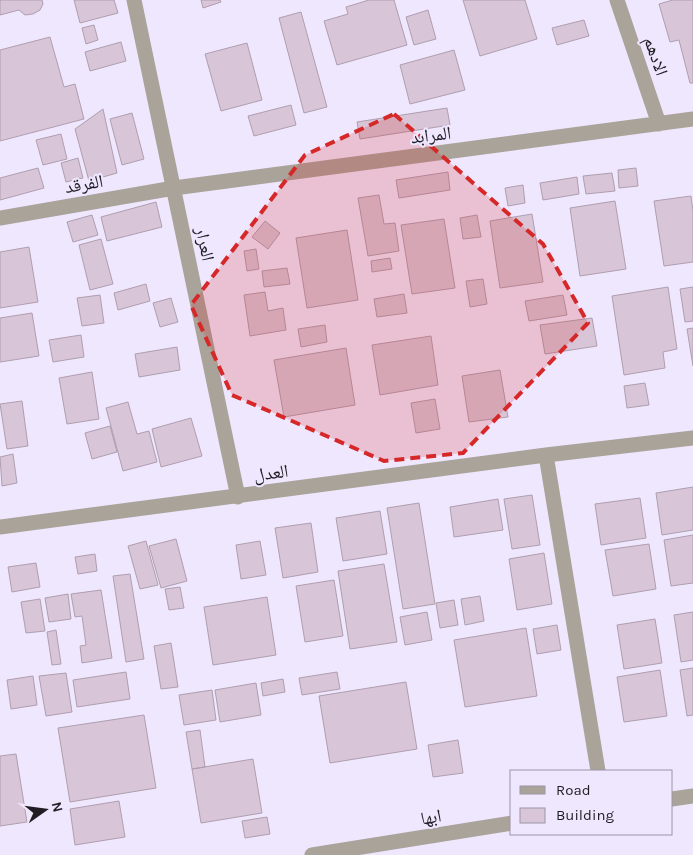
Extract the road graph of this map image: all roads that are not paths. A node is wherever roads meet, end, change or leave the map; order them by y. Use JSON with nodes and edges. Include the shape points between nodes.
{"nodes":[{"id":1,"x":134,"y":0,"type":"edge"},
{"id":2,"x":617,"y":0,"type":"edge"},
{"id":3,"x":693,"y":119,"type":"edge"},
{"id":4,"x":659,"y":124,"type":"junction"},
{"id":5,"x":174,"y":188,"type":"junction"},
{"id":6,"x":0,"y":218,"type":"edge"},
{"id":7,"x":693,"y":438,"type":"edge"},
{"id":8,"x":546,"y":455,"type":"junction"},
{"id":9,"x":238,"y":497,"type":"junction"},
{"id":10,"x":0,"y":527,"type":"edge"},
{"id":11,"x":598,"y":770,"type":"edge"},
{"id":12,"x":693,"y":796,"type":"edge"},
{"id":13,"x":673,"y":799,"type":"edge"},
{"id":14,"x":510,"y":823,"type":"edge"},
{"id":15,"x":358,"y":852,"type":"edge"},
{"id":16,"x":312,"y":855,"type":"edge"}],
"edges":[{"from":1,"to":5,"type":"street","name":"العرار"},
{"from":2,"to":4,"type":"street","name":"الادهم"},
{"from":3,"to":4,"type":"street","name":"المرابد"},
{"from":4,"to":5,"type":"street","name":"المرابد"},
{"from":5,"to":6,"type":"street","name":"الفرقد"},
{"from":5,"to":9,"type":"street","name":"العرار"},
{"from":7,"to":8,"type":"street","name":"العدل"},
{"from":8,"to":9,"type":"street","name":"العدل"},
{"from":8,"to":11,"type":"street"},
{"from":9,"to":10,"type":"street","name":"العدل"},
{"from":12,"to":13,"type":"street"},
{"from":14,"to":15,"type":"street","name":"ابها"},
{"from":15,"to":16,"type":"street","name":"ابها"}]}
